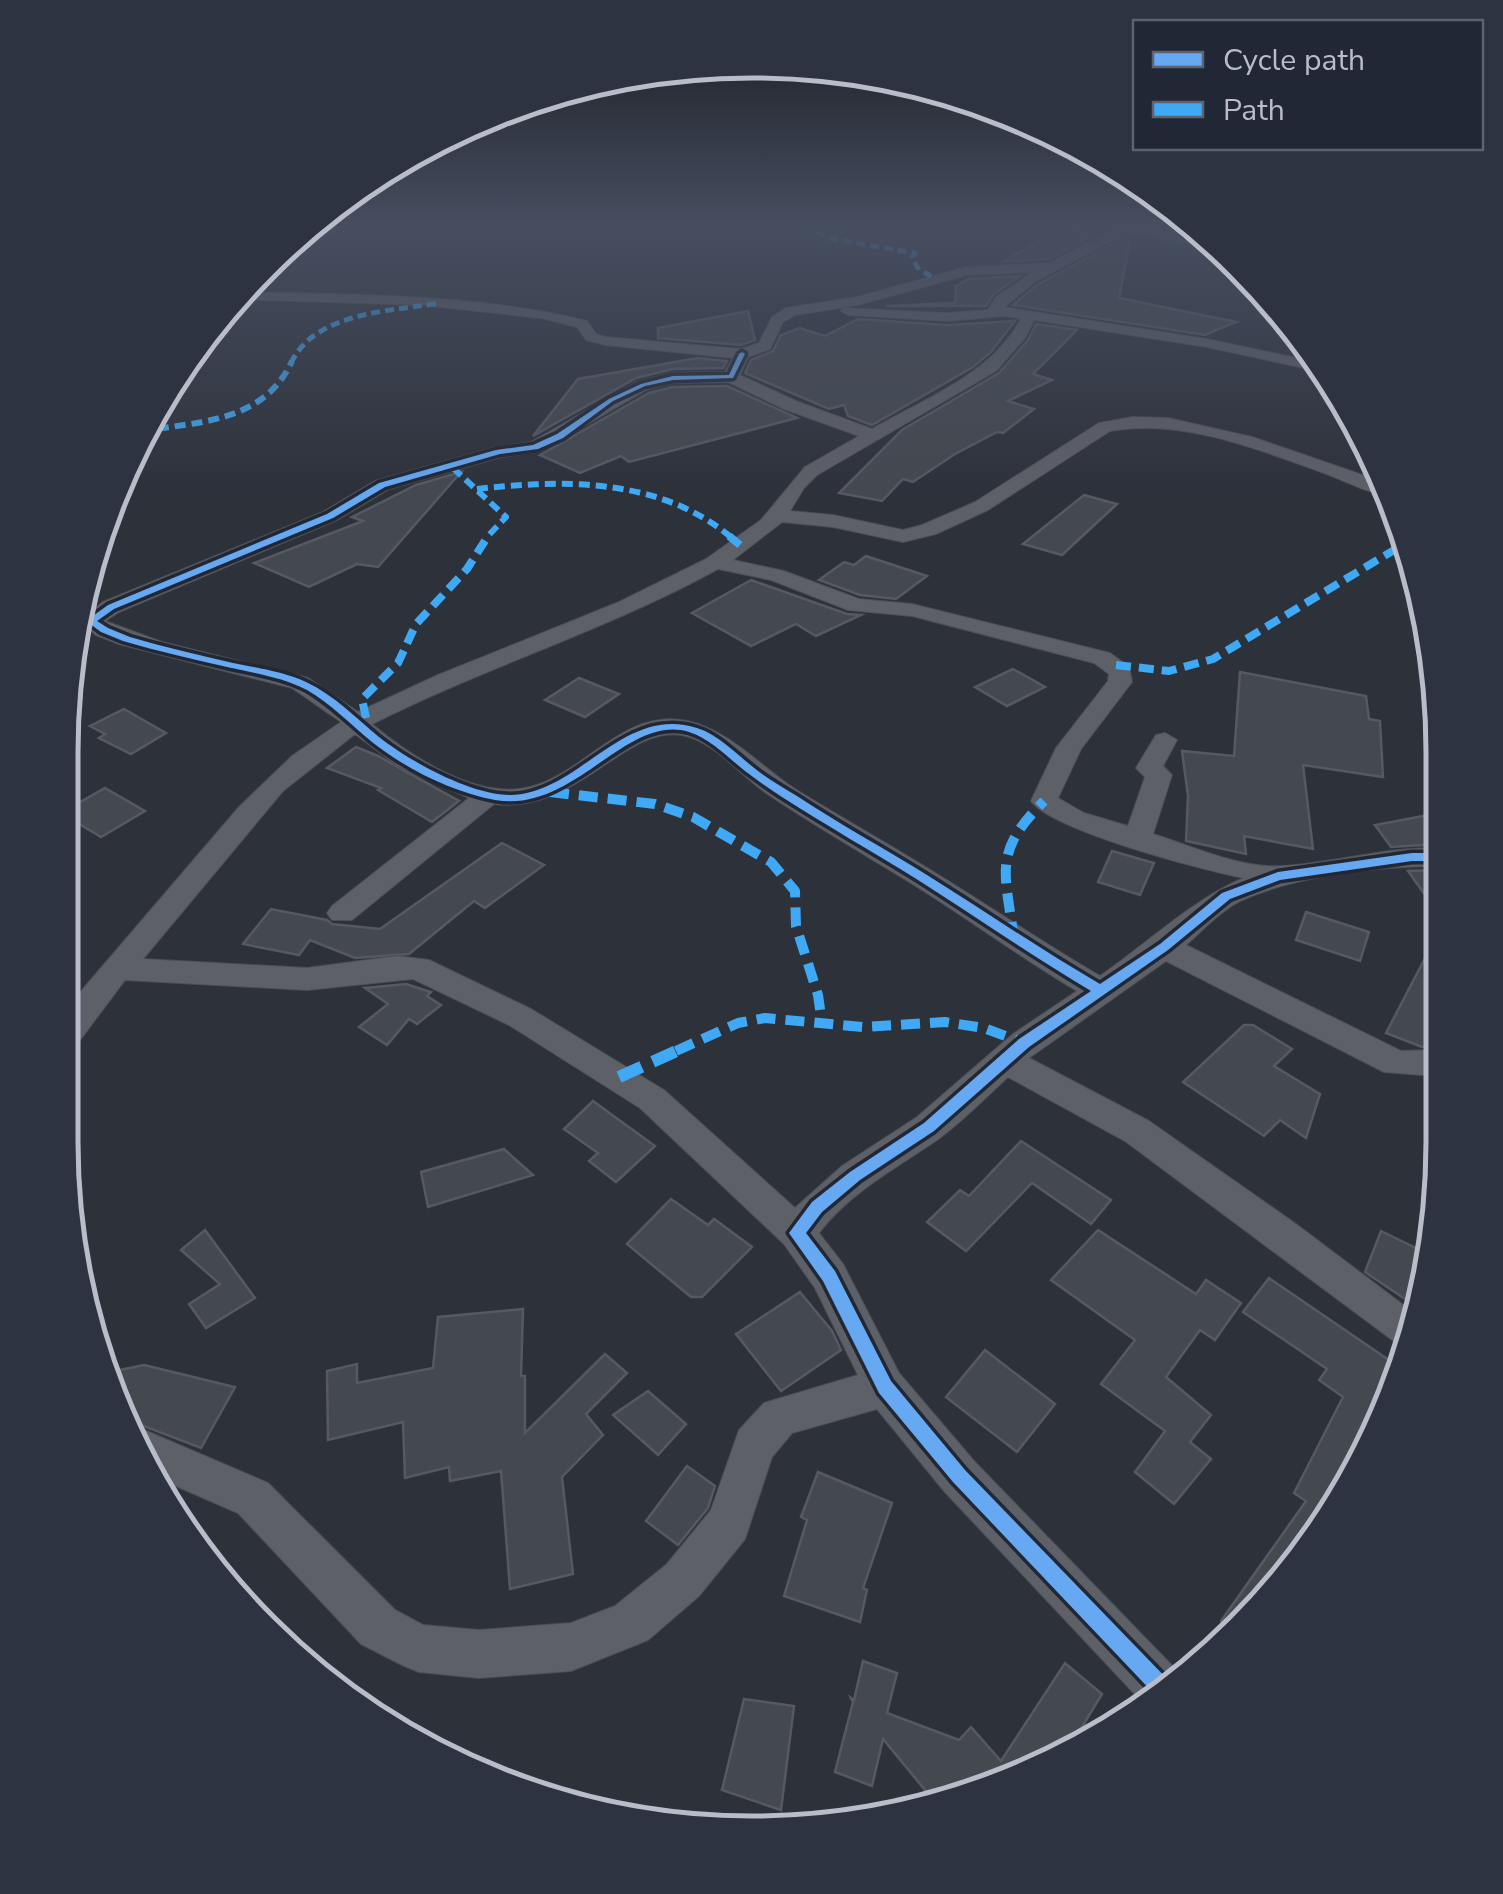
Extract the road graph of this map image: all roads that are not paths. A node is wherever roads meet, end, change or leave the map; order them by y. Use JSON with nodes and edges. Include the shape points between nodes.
{"nodes":[{"id":1,"x":535,"y":313,"type":"edge"},
{"id":2,"x":790,"y":313,"type":"edge"},
{"id":3,"x":868,"y":313,"type":"edge"},
{"id":4,"x":985,"y":313,"type":"edge"},
{"id":5,"x":1004,"y":313,"type":"edge"},
{"id":6,"x":1029,"y":316,"type":"junction"},
{"id":7,"x":742,"y":354,"type":"junction"},
{"id":8,"x":1303,"y":364,"type":"edge"},
{"id":9,"x":730,"y":376,"type":"junction"},
{"id":10,"x":874,"y":435,"type":"junction"},
{"id":11,"x":1370,"y":485,"type":"edge"},
{"id":12,"x":777,"y":516,"type":"junction"},
{"id":13,"x":715,"y":562,"type":"junction"},
{"id":14,"x":357,"y":722,"type":"junction"},
{"id":15,"x":1166,"y":740,"type":"dead end"},
{"id":16,"x":487,"y":797,"type":"junction"},
{"id":17,"x":1138,"y":837,"type":"junction"},
{"id":18,"x":1426,"y":858,"type":"edge"},
{"id":19,"x":1278,"y":876,"type":"junction"},
{"id":20,"x":342,"y":913,"type":"dead end"},
{"id":21,"x":1164,"y":947,"type":"junction"},
{"id":22,"x":119,"y":969,"type":"junction"},
{"id":23,"x":1102,"y":992,"type":"junction"},
{"id":24,"x":78,"y":1014,"type":"edge"},
{"id":25,"x":1007,"y":1061,"type":"junction"},
{"id":26,"x":1426,"y":1066,"type":"edge"},
{"id":27,"x":797,"y":1233,"type":"junction"},
{"id":28,"x":1400,"y":1325,"type":"edge"},
{"id":29,"x":884,"y":1387,"type":"junction"},
{"id":30,"x":155,"y":1455,"type":"edge"},
{"id":31,"x":1156,"y":1681,"type":"edge"}],
"edges":[{"from":1,"to":7,"type":"street","via":[[582,324],[590,337],[606,341]]},
{"from":2,"to":7,"type":"street","via":[[773,326],[765,346]]},
{"from":3,"to":4,"type":"street"},
{"from":5,"to":6,"type":"street"},
{"from":6,"to":8,"type":"street"},
{"from":6,"to":10,"type":"street","via":[[990,368]]},
{"from":7,"to":9,"type":"street"},
{"from":9,"to":10,"type":"street"},
{"from":9,"to":14,"type":"street","via":[[643,384],[560,436],[393,481],[330,516],[92,621],[98,630],[127,639],[282,676]]},
{"from":10,"to":12,"type":"street","via":[[793,484]]},
{"from":11,"to":12,"type":"street","via":[[1209,433],[1135,420],[1105,427],[958,517],[914,534]]},
{"from":12,"to":13,"type":"street"},
{"from":13,"to":14,"type":"street","via":[[614,616]]},
{"from":13,"to":17,"type":"street","via":[[777,575],[856,605],[912,610],[1116,666],[1120,682],[1069,748],[1044,801],[1075,819]]},
{"from":14,"to":16,"type":"street","via":[[411,761]]},
{"from":14,"to":22,"type":"street","via":[[278,784]]},
{"from":15,"to":17,"type":"street","via":[[1150,768],[1159,775]]},
{"from":16,"to":20,"type":"street"},
{"from":16,"to":23,"type":"street","via":[[550,792],[652,728],[700,730],[759,777]]},
{"from":17,"to":19,"type":"street"},
{"from":18,"to":19,"type":"street"},
{"from":19,"to":21,"type":"street","via":[[1226,896]]},
{"from":21,"to":23,"type":"street"},
{"from":21,"to":26,"type":"street","via":[[1396,1062]]},
{"from":22,"to":24,"type":"street"},
{"from":22,"to":27,"type":"street","via":[[307,979],[418,968],[520,1017],[652,1099]]},
{"from":23,"to":25,"type":"street","via":[[1024,1042]]},
{"from":25,"to":27,"type":"street","via":[[817,1207]]},
{"from":25,"to":28,"type":"street","via":[[1137,1131]]},
{"from":27,"to":29,"type":"street","via":[[829,1276]]},
{"from":29,"to":30,"type":"street","via":[[779,1418],[754,1444],[729,1523],[682,1580],[630,1624],[571,1647],[479,1654],[419,1648],[378,1627],[253,1498]]},
{"from":29,"to":31,"type":"street","via":[[959,1476]]}]}
